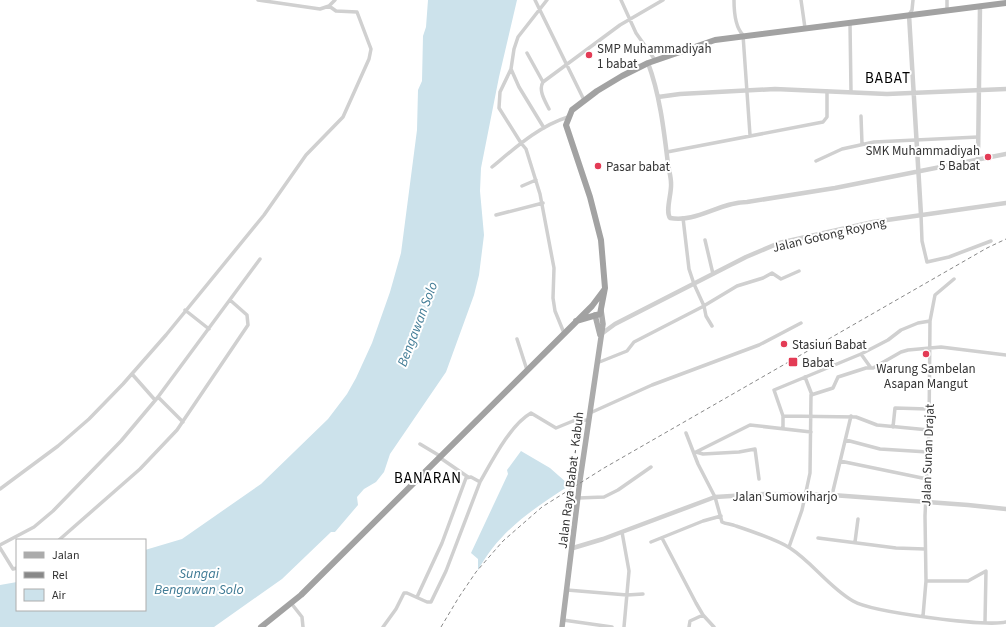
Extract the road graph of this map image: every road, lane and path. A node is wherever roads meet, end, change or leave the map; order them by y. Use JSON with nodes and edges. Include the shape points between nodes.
{"nodes":[{"id":1,"x":258,"y":0,"type":"edge"},
{"id":2,"x":292,"y":0,"type":"edge"},
{"id":3,"x":335,"y":0,"type":"edge"},
{"id":4,"x":535,"y":0,"type":"edge"},
{"id":5,"x":547,"y":0,"type":"edge"},
{"id":6,"x":621,"y":0,"type":"edge"},
{"id":7,"x":663,"y":0,"type":"edge"},
{"id":8,"x":734,"y":0,"type":"edge"},
{"id":9,"x":801,"y":0,"type":"edge"},
{"id":10,"x":913,"y":0,"type":"edge"},
{"id":11,"x":947,"y":0,"type":"edge"},
{"id":12,"x":996,"y":2,"type":"edge"},
{"id":13,"x":1006,"y":3,"type":"edge"},
{"id":14,"x":292,"y":6,"type":"junction"},
{"id":15,"x":329,"y":6,"type":"junction"},
{"id":16,"x":980,"y":6,"type":"junction"},
{"id":17,"x":540,"y":7,"type":"junction"},
{"id":18,"x":947,"y":10,"type":"junction"},
{"id":19,"x":909,"y":14,"type":"junction"},
{"id":20,"x":629,"y":19,"type":"junction"},
{"id":21,"x":850,"y":22,"type":"junction"},
{"id":22,"x":805,"y":28,"type":"junction"},
{"id":23,"x":743,"y":36,"type":"junction"},
{"id":24,"x":527,"y":53,"type":"dead end"},
{"id":25,"x":655,"y":60,"type":"junction"},
{"id":26,"x":566,"y":63,"type":"junction"},
{"id":27,"x":648,"y":63,"type":"junction"},
{"id":28,"x":511,"y":69,"type":"junction"},
{"id":29,"x":543,"y":82,"type":"junction"},
{"id":30,"x":1006,"y":89,"type":"edge"},
{"id":31,"x":747,"y":90,"type":"junction"},
{"id":32,"x":979,"y":90,"type":"junction"},
{"id":33,"x":827,"y":91,"type":"junction"},
{"id":34,"x":852,"y":92,"type":"junction"},
{"id":35,"x":913,"y":94,"type":"junction"},
{"id":36,"x":658,"y":97,"type":"junction"},
{"id":37,"x":584,"y":100,"type":"junction"},
{"id":38,"x":549,"y":109,"type":"dead end"},
{"id":39,"x":861,"y":116,"type":"dead end"},
{"id":40,"x":568,"y":117,"type":"junction"},
{"id":41,"x":544,"y":128,"type":"junction"},
{"id":42,"x":750,"y":135,"type":"junction"},
{"id":43,"x":978,"y":137,"type":"junction"},
{"id":44,"x":915,"y":139,"type":"junction"},
{"id":45,"x":520,"y":143,"type":"junction"},
{"id":46,"x":862,"y":144,"type":"junction"},
{"id":47,"x":667,"y":152,"type":"junction"},
{"id":48,"x":1006,"y":154,"type":"edge"},
{"id":49,"x":978,"y":160,"type":"junction"},
{"id":50,"x":816,"y":161,"type":"dead end"},
{"id":51,"x":492,"y":167,"type":"dead end"},
{"id":52,"x":917,"y":171,"type":"junction"},
{"id":53,"x":536,"y":180,"type":"junction"},
{"id":54,"x":522,"y":186,"type":"dead end"},
{"id":55,"x":543,"y":203,"type":"junction"},
{"id":56,"x":1006,"y":203,"type":"edge"},
{"id":57,"x":496,"y":215,"type":"dead end"},
{"id":58,"x":921,"y":215,"type":"junction"},
{"id":59,"x":683,"y":218,"type":"junction"},
{"id":60,"x":705,"y":240,"type":"dead end"},
{"id":61,"x":991,"y":241,"type":"dead end"},
{"id":62,"x":260,"y":258,"type":"dead end"},
{"id":63,"x":799,"y":271,"type":"dead end"},
{"id":64,"x":713,"y":274,"type":"junction"},
{"id":65,"x":954,"y":279,"type":"dead end"},
{"id":66,"x":694,"y":284,"type":"junction"},
{"id":67,"x":604,"y":288,"type":"junction"},
{"id":68,"x":230,"y":300,"type":"junction"},
{"id":69,"x":592,"y":306,"type":"junction"},
{"id":70,"x":704,"y":306,"type":"junction"},
{"id":71,"x":185,"y":310,"type":"junction"},
{"id":72,"x":602,"y":310,"type":"junction"},
{"id":73,"x":595,"y":315,"type":"junction"},
{"id":74,"x":930,"y":320,"type":"junction"},
{"id":75,"x":576,"y":321,"type":"junction"},
{"id":76,"x":801,"y":324,"type":"dead end"},
{"id":77,"x":712,"y":326,"type":"dead end"},
{"id":78,"x":209,"y":329,"type":"junction"},
{"id":79,"x":564,"y":333,"type":"junction"},
{"id":80,"x":600,"y":335,"type":"junction"},
{"id":81,"x":517,"y":339,"type":"dead end"},
{"id":82,"x":929,"y":348,"type":"junction"},
{"id":83,"x":861,"y":354,"type":"junction"},
{"id":84,"x":1006,"y":355,"type":"edge"},
{"id":85,"x":597,"y":363,"type":"junction"},
{"id":86,"x":871,"y":368,"type":"junction"},
{"id":87,"x":527,"y":370,"type":"junction"},
{"id":88,"x":132,"y":374,"type":"junction"},
{"id":89,"x":805,"y":377,"type":"junction"},
{"id":90,"x":812,"y":395,"type":"junction"},
{"id":91,"x":156,"y":398,"type":"junction"},
{"id":92,"x":928,"y":409,"type":"junction"},
{"id":93,"x":590,"y":413,"type":"junction"},
{"id":94,"x":783,"y":416,"type":"junction"},
{"id":95,"x":812,"y":416,"type":"junction"},
{"id":96,"x":851,"y":416,"type":"junction"},
{"id":97,"x":589,"y":420,"type":"junction"},
{"id":98,"x":184,"y":422,"type":"junction"},
{"id":99,"x":893,"y":427,"type":"junction"},
{"id":100,"x":783,"y":428,"type":"junction"},
{"id":101,"x":929,"y":430,"type":"junction"},
{"id":102,"x":811,"y":432,"type":"junction"},
{"id":103,"x":686,"y":433,"type":"dead end"},
{"id":104,"x":846,"y":440,"type":"junction"},
{"id":105,"x":420,"y":444,"type":"dead end"},
{"id":106,"x":928,"y":452,"type":"junction"},
{"id":107,"x":695,"y":453,"type":"junction"},
{"id":108,"x":440,"y":456,"type":"junction"},
{"id":109,"x":840,"y":461,"type":"junction"},
{"id":110,"x":651,"y":468,"type":"dead end"},
{"id":111,"x":468,"y":477,"type":"junction"},
{"id":112,"x":759,"y":479,"type":"dead end"},
{"id":113,"x":927,"y":479,"type":"junction"},
{"id":114,"x":480,"y":482,"type":"junction"},
{"id":115,"x":0,"y":489,"type":"edge"},
{"id":116,"x":806,"y":495,"type":"junction"},
{"id":117,"x":832,"y":495,"type":"junction"},
{"id":118,"x":715,"y":497,"type":"junction"},
{"id":119,"x":578,"y":498,"type":"junction"},
{"id":120,"x":926,"y":501,"type":"junction"},
{"id":121,"x":1006,"y":509,"type":"edge"},
{"id":122,"x":721,"y":516,"type":"junction"},
{"id":123,"x":858,"y":518,"type":"dead end"},
{"id":124,"x":622,"y":532,"type":"junction"},
{"id":125,"x":662,"y":538,"type":"junction"},
{"id":126,"x":818,"y":538,"type":"dead end"},
{"id":127,"x":60,"y":539,"type":"edge"},
{"id":128,"x":651,"y":542,"type":"dead end"},
{"id":129,"x":855,"y":542,"type":"junction"},
{"id":130,"x":0,"y":547,"type":"edge"},
{"id":131,"x":789,"y":547,"type":"junction"},
{"id":132,"x":573,"y":548,"type":"junction"},
{"id":133,"x":926,"y":549,"type":"junction"},
{"id":134,"x":16,"y":568,"type":"edge"},
{"id":135,"x":926,"y":581,"type":"junction"},
{"id":136,"x":567,"y":590,"type":"junction"},
{"id":137,"x":643,"y":594,"type":"dead end"},
{"id":138,"x":626,"y":595,"type":"junction"},
{"id":139,"x":417,"y":597,"type":"junction"},
{"id":140,"x":291,"y":603,"type":"junction"},
{"id":141,"x":703,"y":615,"type":"junction"},
{"id":142,"x":923,"y":616,"type":"junction"},
{"id":143,"x":563,"y":620,"type":"junction"},
{"id":144,"x":985,"y":622,"type":"junction"},
{"id":145,"x":1006,"y":622,"type":"edge"},
{"id":146,"x":261,"y":627,"type":"edge"},
{"id":147,"x":303,"y":627,"type":"edge"},
{"id":148,"x":383,"y":627,"type":"edge"},
{"id":149,"x":562,"y":627,"type":"edge"},
{"id":150,"x":612,"y":627,"type":"edge"},
{"id":151,"x":624,"y":627,"type":"edge"},
{"id":152,"x":689,"y":627,"type":"edge"},
{"id":153,"x":714,"y":627,"type":"edge"}],
"edges":[{"from":1,"to":14,"type":"street"},
{"from":2,"to":14,"type":"street"},
{"from":3,"to":15,"type":"street"},
{"from":4,"to":17,"type":"street"},
{"from":5,"to":17,"type":"street"},
{"from":6,"to":20,"type":"street"},
{"from":7,"to":20,"type":"street"},
{"from":8,"to":23,"type":"street","via":[[736,21]]},
{"from":9,"to":22,"type":"street"},
{"from":10,"to":19,"type":"street"},
{"from":11,"to":18,"type":"street"},
{"from":12,"to":13,"type":"highway"},
{"from":12,"to":16,"type":"highway"},
{"from":14,"to":15,"type":"street","via":[[320,9]]},
{"from":15,"to":71,"type":"street","via":[[336,11],[357,12],[371,49],[354,94],[343,117],[306,155],[264,215]]},
{"from":16,"to":18,"type":"highway"},
{"from":16,"to":32,"type":"street"},
{"from":17,"to":26,"type":"street"},
{"from":17,"to":28,"type":"street","via":[[518,37]]},
{"from":18,"to":19,"type":"highway"},
{"from":19,"to":21,"type":"highway"},
{"from":19,"to":35,"type":"street"},
{"from":20,"to":25,"type":"street"},
{"from":20,"to":26,"type":"street"},
{"from":21,"to":22,"type":"highway"},
{"from":21,"to":34,"type":"street"},
{"from":22,"to":23,"type":"highway"},
{"from":23,"to":25,"type":"highway","via":[[715,40]]},
{"from":23,"to":31,"type":"street"},
{"from":24,"to":29,"type":"street"},
{"from":25,"to":27,"type":"highway"},
{"from":26,"to":29,"type":"street"},
{"from":26,"to":37,"type":"street"},
{"from":27,"to":36,"type":"street"},
{"from":27,"to":37,"type":"highway","via":[[611,82]]},
{"from":28,"to":41,"type":"street"},
{"from":28,"to":45,"type":"street","via":[[500,92],[499,108]]},
{"from":29,"to":38,"type":"street","via":[[541,87]]},
{"from":30,"to":32,"type":"street"},
{"from":31,"to":33,"type":"street"},
{"from":31,"to":36,"type":"street"},
{"from":31,"to":42,"type":"street"},
{"from":32,"to":35,"type":"street"},
{"from":32,"to":43,"type":"street"},
{"from":33,"to":34,"type":"street"},
{"from":33,"to":42,"type":"street","via":[[826,120]]},
{"from":34,"to":35,"type":"street"},
{"from":35,"to":44,"type":"street"},
{"from":36,"to":47,"type":"street"},
{"from":37,"to":40,"type":"highway"},
{"from":39,"to":46,"type":"street"},
{"from":40,"to":41,"type":"street"},
{"from":40,"to":67,"type":"highway","via":[[567,131],[598,228]]},
{"from":41,"to":45,"type":"street"},
{"from":42,"to":47,"type":"street"},
{"from":43,"to":44,"type":"street"},
{"from":43,"to":49,"type":"street"},
{"from":44,"to":46,"type":"street"},
{"from":44,"to":52,"type":"street"},
{"from":45,"to":51,"type":"street"},
{"from":45,"to":53,"type":"street","via":[[526,149]]},
{"from":46,"to":50,"type":"street","via":[[842,149]]},
{"from":47,"to":59,"type":"street","via":[[671,182],[668,216],[675,219]]},
{"from":48,"to":49,"type":"street"},
{"from":49,"to":52,"type":"street"},
{"from":52,"to":58,"type":"street"},
{"from":52,"to":59,"type":"street","via":[[835,188],[733,203]]},
{"from":53,"to":54,"type":"street"},
{"from":53,"to":55,"type":"street"},
{"from":55,"to":57,"type":"street"},
{"from":55,"to":79,"type":"street","via":[[554,268],[555,311]]},
{"from":56,"to":58,"type":"street","name":"Jalan Gotong Royong"},
{"from":58,"to":61,"type":"street","via":[[922,241],[927,262],[949,257]]},
{"from":58,"to":64,"type":"street","name":"Jalan Gotong Royong","via":[[786,241]]},
{"from":59,"to":66,"type":"street","via":[[689,269]]},
{"from":60,"to":64,"type":"street"},
{"from":62,"to":68,"type":"street"},
{"from":63,"to":70,"type":"street","via":[[781,279],[774,273],[768,274],[737,286]]},
{"from":64,"to":66,"type":"street","name":"Jalan Gotong Royong"},
{"from":65,"to":74,"type":"street","name":"Jalan Sunan Drajat","via":[[936,295]]},
{"from":66,"to":70,"type":"street"},
{"from":66,"to":80,"type":"street","name":"Jalan Gotong Royong","via":[[616,324]]},
{"from":67,"to":69,"type":"highway"},
{"from":67,"to":72,"type":"highway"},
{"from":68,"to":78,"type":"street"},
{"from":68,"to":98,"type":"street","via":[[247,315],[248,325]]},
{"from":69,"to":72,"type":"highway","via":[[598,304]]},
{"from":69,"to":73,"type":"highway","via":[[591,311]]},
{"from":69,"to":75,"type":"highway"},
{"from":70,"to":77,"type":"street"},
{"from":70,"to":85,"type":"street","via":[[634,342],[627,350]]},
{"from":71,"to":78,"type":"street"},
{"from":71,"to":88,"type":"street"},
{"from":72,"to":73,"type":"highway","via":[[600,314]]},
{"from":72,"to":80,"type":"main road","name":"Jalan Raya Babat - Kabuh","via":[[603,324]]},
{"from":73,"to":75,"type":"highway"},
{"from":73,"to":80,"type":"main road"},
{"from":74,"to":82,"type":"street","name":"Jalan Sunan Drajat"},
{"from":74,"to":83,"type":"street","via":[[901,330]]},
{"from":75,"to":79,"type":"highway"},
{"from":76,"to":93,"type":"street","via":[[759,345],[652,385]]},
{"from":78,"to":91,"type":"street"},
{"from":79,"to":87,"type":"highway"},
{"from":80,"to":85,"type":"main road","name":"Jalan Raya Babat - Kabuh"},
{"from":81,"to":87,"type":"street"},
{"from":82,"to":84,"type":"street","via":[[941,347]]},
{"from":82,"to":86,"type":"street","via":[[901,352]]},
{"from":82,"to":92,"type":"street","name":"Jalan Sunan Drajat"},
{"from":83,"to":86,"type":"street"},
{"from":83,"to":89,"type":"street"},
{"from":85,"to":93,"type":"main road","name":"Jalan Raya Babat - Kabuh"},
{"from":86,"to":90,"type":"street","via":[[838,377],[833,388]]},
{"from":87,"to":108,"type":"highway"},
{"from":88,"to":91,"type":"street"},
{"from":88,"to":115,"type":"street","via":[[58,446]]},
{"from":89,"to":90,"type":"street"},
{"from":89,"to":94,"type":"street","via":[[774,390]]},
{"from":90,"to":95,"type":"street"},
{"from":91,"to":98,"type":"street"},
{"from":91,"to":130,"type":"street","via":[[121,441],[65,500],[34,526]]},
{"from":92,"to":99,"type":"street","via":[[896,408]]},
{"from":92,"to":101,"type":"street","name":"Jalan Sunan Drajat"},
{"from":93,"to":97,"type":"main road","name":"Jalan Raya Babat - Kabuh"},
{"from":94,"to":95,"type":"street"},
{"from":94,"to":100,"type":"street"},
{"from":95,"to":96,"type":"street"},
{"from":95,"to":102,"type":"street"},
{"from":96,"to":99,"type":"street"},
{"from":96,"to":104,"type":"street"},
{"from":97,"to":114,"type":"street","via":[[573,420],[556,428],[530,413],[524,416]]},
{"from":97,"to":119,"type":"main road","name":"Jalan Raya Babat - Kabuh"},
{"from":98,"to":127,"type":"street","via":[[140,470]]},
{"from":99,"to":101,"type":"street"},
{"from":100,"to":102,"type":"street"},
{"from":100,"to":107,"type":"street","via":[[750,425]]},
{"from":101,"to":106,"type":"street","name":"Jalan Sunan Drajat"},
{"from":102,"to":116,"type":"street","via":[[811,468]]},
{"from":103,"to":107,"type":"street"},
{"from":104,"to":106,"type":"street","via":[[880,449]]},
{"from":104,"to":109,"type":"street"},
{"from":105,"to":108,"type":"street"},
{"from":106,"to":113,"type":"street","name":"Jalan Sunan Drajat"},
{"from":107,"to":112,"type":"street","via":[[755,449]]},
{"from":107,"to":118,"type":"street"},
{"from":108,"to":111,"type":"street"},
{"from":108,"to":140,"type":"highway"},
{"from":109,"to":113,"type":"street"},
{"from":109,"to":117,"type":"street"},
{"from":110,"to":119,"type":"street","via":[[604,497]]},
{"from":111,"to":114,"type":"street"},
{"from":111,"to":139,"type":"street"},
{"from":113,"to":120,"type":"street","name":"Jalan Sunan Drajat"},
{"from":114,"to":139,"type":"street","via":[[446,571],[431,602]]},
{"from":116,"to":117,"type":"street","name":"Jalan Sumowiharjo"},
{"from":116,"to":118,"type":"street","name":"Jalan Sumowiharjo"},
{"from":116,"to":131,"type":"street"},
{"from":117,"to":120,"type":"street","name":"Jalan Sumowiharjo"},
{"from":118,"to":122,"type":"street"},
{"from":118,"to":124,"type":"street","name":"Jalan Sumowiharjo"},
{"from":119,"to":132,"type":"main road","name":"Jalan Raya Babat - Kabuh"},
{"from":120,"to":121,"type":"street","name":"Jalan Sumowiharjo"},
{"from":120,"to":133,"type":"street","name":"Jalan Sunan Drajat"},
{"from":122,"to":125,"type":"street"},
{"from":122,"to":131,"type":"street","via":[[723,522]]},
{"from":123,"to":129,"type":"street"},
{"from":124,"to":132,"type":"street","name":"Jalan Sumowiharjo"},
{"from":124,"to":138,"type":"street","via":[[629,571]]},
{"from":125,"to":128,"type":"street"},
{"from":125,"to":141,"type":"street"},
{"from":126,"to":129,"type":"street"},
{"from":129,"to":133,"type":"street"},
{"from":130,"to":134,"type":"street","via":[[13,569]]},
{"from":131,"to":142,"type":"street","via":[[838,590],[861,605]]},
{"from":132,"to":136,"type":"main road","name":"Jalan Raya Babat - Kabuh"},
{"from":133,"to":135,"type":"street","name":"Jalan Sunan Drajat"},
{"from":135,"to":142,"type":"street","name":"Jalan Sunan Drajat"},
{"from":135,"to":144,"type":"street","via":[[968,582],[985,571]]},
{"from":136,"to":138,"type":"street"},
{"from":136,"to":143,"type":"main road","name":"Jalan Raya Babat - Kabuh"},
{"from":137,"to":138,"type":"street"},
{"from":138,"to":151,"type":"street"},
{"from":139,"to":148,"type":"street","via":[[404,593]]},
{"from":140,"to":146,"type":"highway"},
{"from":140,"to":147,"type":"street","via":[[302,617]]},
{"from":141,"to":152,"type":"street","via":[[690,621]]},
{"from":141,"to":153,"type":"street"},
{"from":142,"to":144,"type":"street"},
{"from":143,"to":149,"type":"main road","name":"Jalan Raya Babat - Kabuh"},
{"from":143,"to":150,"type":"street"},
{"from":144,"to":145,"type":"street"}]}
